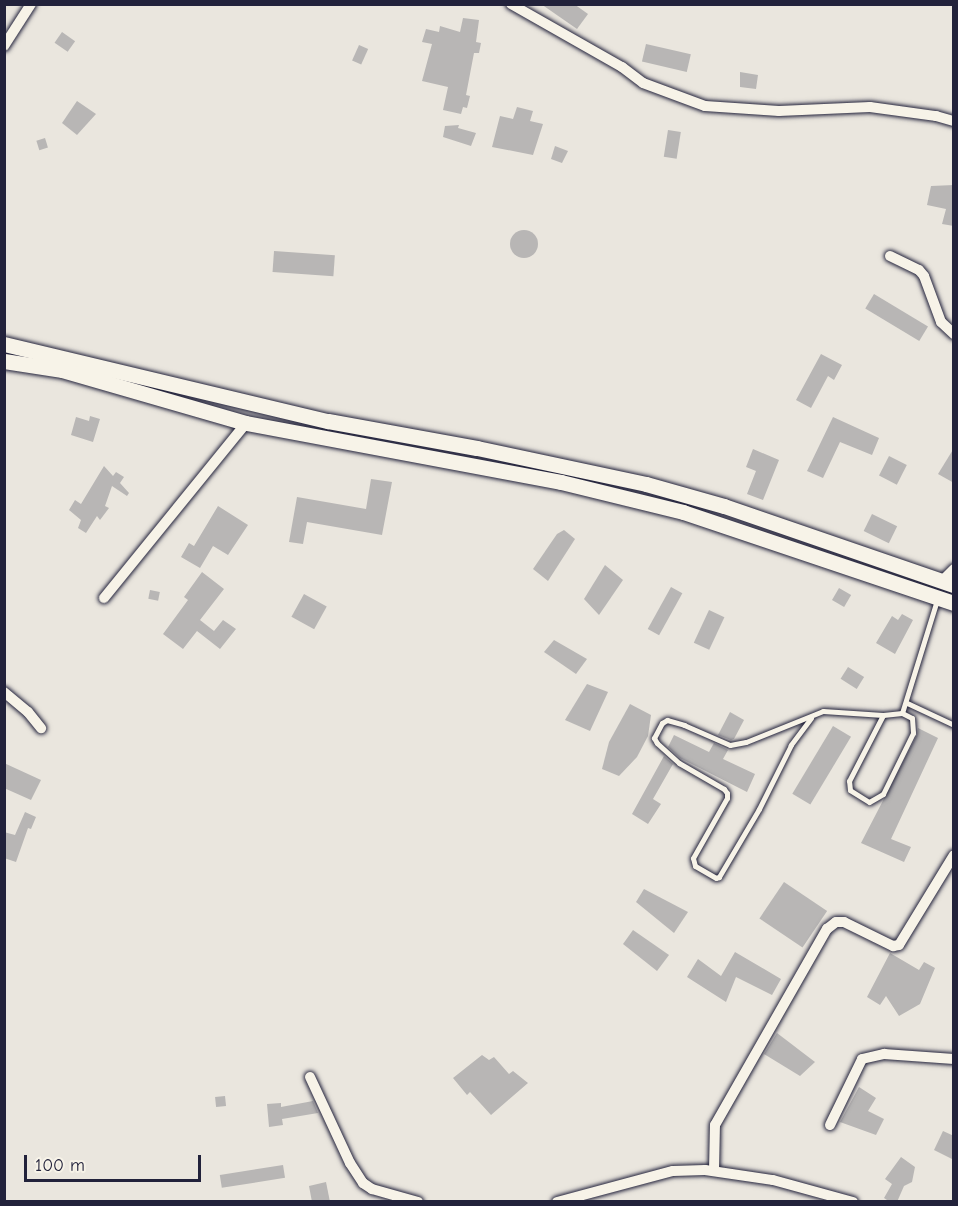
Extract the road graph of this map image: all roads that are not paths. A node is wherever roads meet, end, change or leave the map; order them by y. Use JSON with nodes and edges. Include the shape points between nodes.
{"nodes":[{"id":1,"x":31,"y":4,"type":"edge"},
{"id":2,"x":511,"y":4,"type":"edge"},
{"id":3,"x":4,"y":46,"type":"edge"},
{"id":4,"x":954,"y":121,"type":"edge"},
{"id":5,"x":890,"y":256,"type":"dead end"},
{"id":6,"x":954,"y":334,"type":"edge"},
{"id":7,"x":4,"y":344,"type":"edge"},
{"id":8,"x":4,"y":361,"type":"edge"},
{"id":9,"x":246,"y":423,"type":"junction"},
{"id":10,"x":954,"y":568,"type":"edge"},
{"id":11,"x":948,"y":583,"type":"edge"},
{"id":12,"x":104,"y":598,"type":"dead end"},
{"id":13,"x":938,"y":598,"type":"junction"},
{"id":14,"x":954,"y":603,"type":"edge"},
{"id":15,"x":4,"y":692,"type":"edge"},
{"id":16,"x":907,"y":703,"type":"junction"},
{"id":17,"x":902,"y":713,"type":"junction"},
{"id":18,"x":883,"y":715,"type":"junction"},
{"id":19,"x":811,"y":718,"type":"junction"},
{"id":20,"x":954,"y":725,"type":"edge"},
{"id":21,"x":41,"y":728,"type":"dead end"},
{"id":22,"x":954,"y":855,"type":"edge"},
{"id":23,"x":954,"y":1059,"type":"edge"},
{"id":24,"x":310,"y":1077,"type":"dead end"},
{"id":25,"x":830,"y":1125,"type":"dead end"},
{"id":26,"x":714,"y":1172,"type":"junction"},
{"id":27,"x":418,"y":1202,"type":"edge"},
{"id":28,"x":557,"y":1202,"type":"edge"},
{"id":29,"x":853,"y":1202,"type":"edge"}],
"edges":[{"from":1,"to":3,"type":"street"},
{"from":2,"to":4,"type":"street","via":[[643,83],[705,106],[779,111],[870,107]]},
{"from":5,"to":6,"type":"street","via":[[924,276],[941,322]]},
{"from":7,"to":11,"type":"main road","via":[[328,422],[646,484],[724,506]]},
{"from":8,"to":9,"type":"main road","via":[[62,370]]},
{"from":9,"to":12,"type":"street"},
{"from":9,"to":13,"type":"main road","via":[[561,482],[683,512]]},
{"from":10,"to":11,"type":"street"},
{"from":13,"to":14,"type":"main road"},
{"from":13,"to":16,"type":"lane"},
{"from":15,"to":21,"type":"street"},
{"from":16,"to":17,"type":"lane"},
{"from":16,"to":20,"type":"lane"},
{"from":17,"to":18,"type":"lane"},
{"from":17,"to":18,"type":"lane","via":[[912,718],[913,733],[883,794],[869,802],[850,790],[849,781]]},
{"from":18,"to":19,"type":"lane","via":[[823,711]]},
{"from":19,"to":19,"type":"lane","via":[[791,745],[719,877],[695,866],[693,858],[727,793],[679,763],[657,743],[654,738],[662,723],[667,720],[684,725],[730,745]]},
{"from":22,"to":26,"type":"street","via":[[899,945],[893,946],[844,922],[836,922],[827,929],[715,1125]]},
{"from":23,"to":25,"type":"street","via":[[884,1054],[862,1059]]},
{"from":24,"to":27,"type":"street","via":[[363,1183],[372,1190]]},
{"from":26,"to":28,"type":"street","via":[[673,1171]]},
{"from":26,"to":29,"type":"street","via":[[773,1180]]}]}
